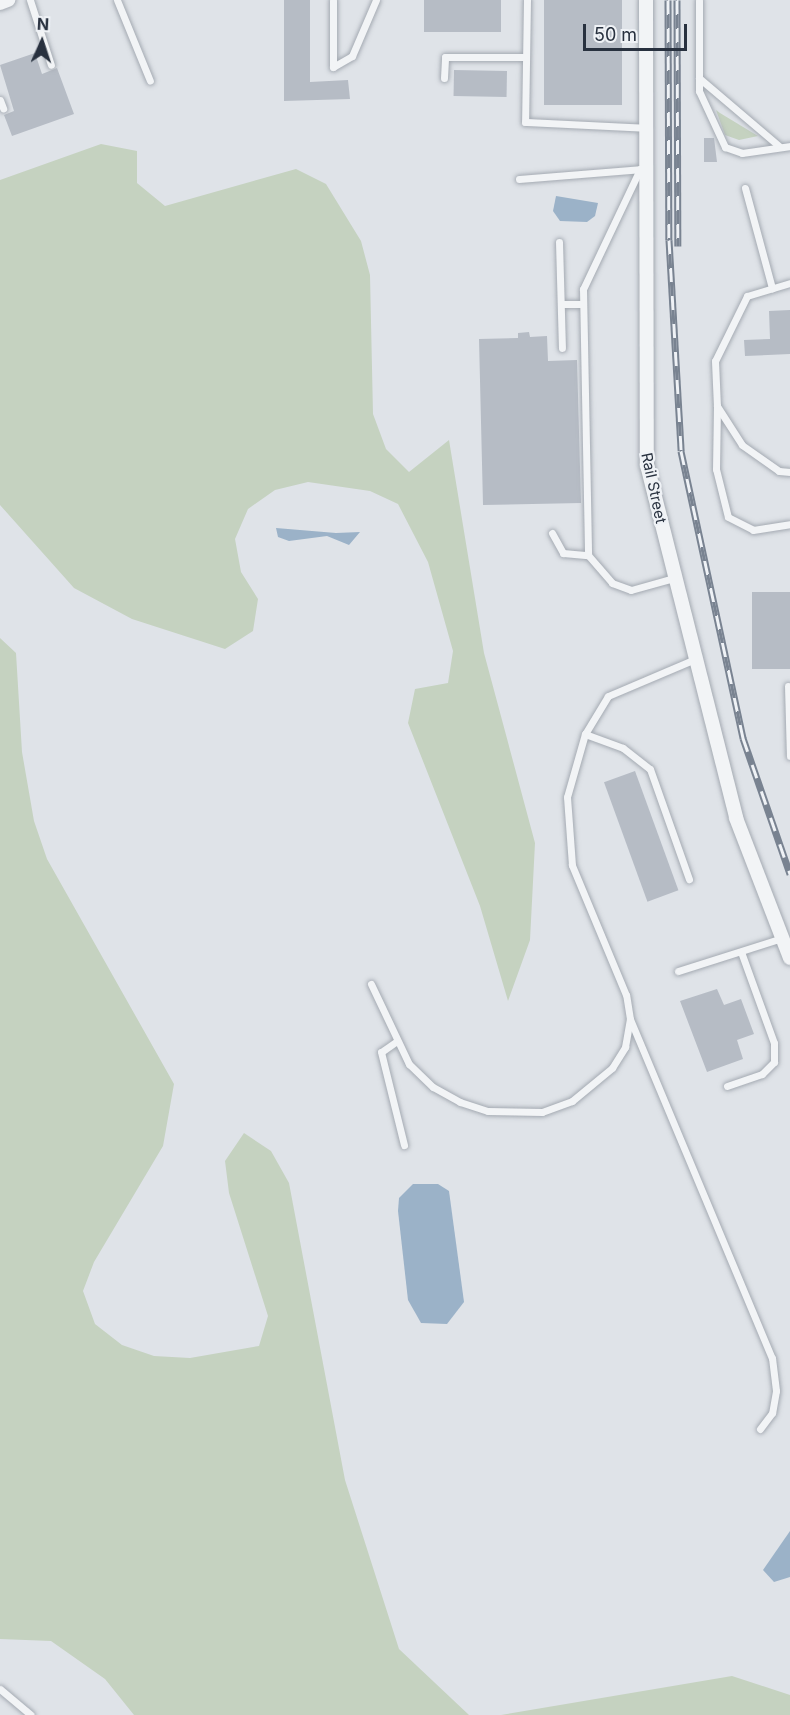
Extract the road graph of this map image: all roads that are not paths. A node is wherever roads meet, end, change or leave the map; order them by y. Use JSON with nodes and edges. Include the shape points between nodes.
{"nodes":[{"id":1,"x":8,"y":0,"type":"edge"},
{"id":2,"x":30,"y":0,"type":"edge"},
{"id":3,"x":117,"y":0,"type":"edge"},
{"id":4,"x":333,"y":0,"type":"edge"},
{"id":5,"x":376,"y":0,"type":"edge"},
{"id":6,"x":527,"y":0,"type":"edge"},
{"id":7,"x":646,"y":0,"type":"edge"},
{"id":8,"x":699,"y":0,"type":"edge"},
{"id":9,"x":0,"y":3,"type":"edge"},
{"id":10,"x":526,"y":57,"type":"junction"},
{"id":11,"x":51,"y":65,"type":"dead end"},
{"id":12,"x":444,"y":78,"type":"dead end"},
{"id":13,"x":699,"y":78,"type":"junction"},
{"id":14,"x":150,"y":81,"type":"dead end"},
{"id":15,"x":0,"y":100,"type":"edge"},
{"id":16,"x":3,"y":108,"type":"dead end"},
{"id":17,"x":646,"y":128,"type":"junction"},
{"id":18,"x":790,"y":146,"type":"edge"},
{"id":19,"x":780,"y":147,"type":"junction"},
{"id":20,"x":643,"y":169,"type":"junction"},
{"id":21,"x":519,"y":179,"type":"dead end"},
{"id":22,"x":745,"y":188,"type":"dead end"},
{"id":23,"x":559,"y":242,"type":"dead end"},
{"id":24,"x":790,"y":283,"type":"edge"},
{"id":25,"x":772,"y":288,"type":"junction"},
{"id":26,"x":561,"y":304,"type":"junction"},
{"id":27,"x":583,"y":304,"type":"junction"},
{"id":28,"x":562,"y":348,"type":"dead end"},
{"id":29,"x":717,"y":406,"type":"junction"},
{"id":30,"x":790,"y":472,"type":"edge"},
{"id":31,"x":790,"y":524,"type":"edge"},
{"id":32,"x":552,"y":533,"type":"dead end"},
{"id":33,"x":588,"y":555,"type":"junction"},
{"id":34,"x":674,"y":578,"type":"junction"},
{"id":35,"x":695,"y":659,"type":"junction"},
{"id":36,"x":788,"y":686,"type":"dead end"},
{"id":37,"x":585,"y":734,"type":"junction"},
{"id":38,"x":790,"y":756,"type":"edge"},
{"id":39,"x":689,"y":879,"type":"dead end"},
{"id":40,"x":782,"y":938,"type":"junction"},
{"id":41,"x":741,"y":952,"type":"junction"},
{"id":42,"x":790,"y":958,"type":"edge"},
{"id":43,"x":678,"y":971,"type":"dead end"},
{"id":44,"x":371,"y":984,"type":"dead end"},
{"id":45,"x":630,"y":1019,"type":"junction"},
{"id":46,"x":396,"y":1041,"type":"junction"},
{"id":47,"x":727,"y":1086,"type":"dead end"},
{"id":48,"x":404,"y":1145,"type":"dead end"},
{"id":49,"x":760,"y":1429,"type":"dead end"},
{"id":50,"x":0,"y":1689,"type":"edge"},
{"id":51,"x":31,"y":1715,"type":"edge"}],
"edges":[{"from":1,"to":9,"type":"street"},
{"from":2,"to":11,"type":"lane"},
{"from":3,"to":14,"type":"lane"},
{"from":4,"to":5,"type":"lane","via":[[333,67],[352,56]]},
{"from":6,"to":10,"type":"lane"},
{"from":7,"to":17,"type":"street","name":"Rail Street"},
{"from":8,"to":13,"type":"lane"},
{"from":10,"to":12,"type":"lane","via":[[445,57]]},
{"from":10,"to":17,"type":"lane","via":[[525,122]]},
{"from":13,"to":19,"type":"lane"},
{"from":13,"to":19,"type":"lane","via":[[699,91],[725,147],[742,153]]},
{"from":15,"to":16,"type":"lane"},
{"from":17,"to":20,"type":"street","name":"Rail Street"},
{"from":18,"to":19,"type":"lane"},
{"from":20,"to":21,"type":"lane"},
{"from":20,"to":27,"type":"lane","via":[[583,289]]},
{"from":20,"to":34,"type":"street","name":"Rail Street","via":[[644,440]]},
{"from":22,"to":25,"type":"lane"},
{"from":23,"to":26,"type":"lane"},
{"from":24,"to":25,"type":"lane"},
{"from":25,"to":29,"type":"lane","via":[[747,296],[720,352]]},
{"from":26,"to":27,"type":"lane"},
{"from":26,"to":28,"type":"lane"},
{"from":27,"to":33,"type":"lane"},
{"from":29,"to":30,"type":"lane","via":[[742,445],[779,471]]},
{"from":29,"to":31,"type":"lane","via":[[716,469],[728,517],[753,530]]},
{"from":32,"to":33,"type":"lane","via":[[563,553]]},
{"from":33,"to":34,"type":"lane","via":[[612,583],[631,590]]},
{"from":34,"to":35,"type":"street","name":"Rail Street"},
{"from":35,"to":37,"type":"lane","via":[[608,696]]},
{"from":35,"to":40,"type":"street","name":"Rail Street","via":[[736,818]]},
{"from":36,"to":38,"type":"lane"},
{"from":37,"to":39,"type":"lane","via":[[623,748],[650,769]]},
{"from":37,"to":45,"type":"lane","via":[[567,797],[566,832],[572,864],[618,969]]},
{"from":40,"to":41,"type":"lane"},
{"from":40,"to":42,"type":"street","name":"Rail Street"},
{"from":41,"to":43,"type":"lane"},
{"from":41,"to":47,"type":"lane","via":[[774,1043],[774,1062],[762,1074]]},
{"from":44,"to":46,"type":"lane"},
{"from":45,"to":46,"type":"lane","via":[[625,1047],[612,1068],[572,1101],[542,1112],[488,1112],[460,1102],[433,1088],[409,1064]]},
{"from":45,"to":49,"type":"lane","via":[[772,1358],[776,1391],[772,1413]]},
{"from":46,"to":48,"type":"lane","via":[[382,1047],[382,1063]]},
{"from":50,"to":51,"type":"lane"}]}
